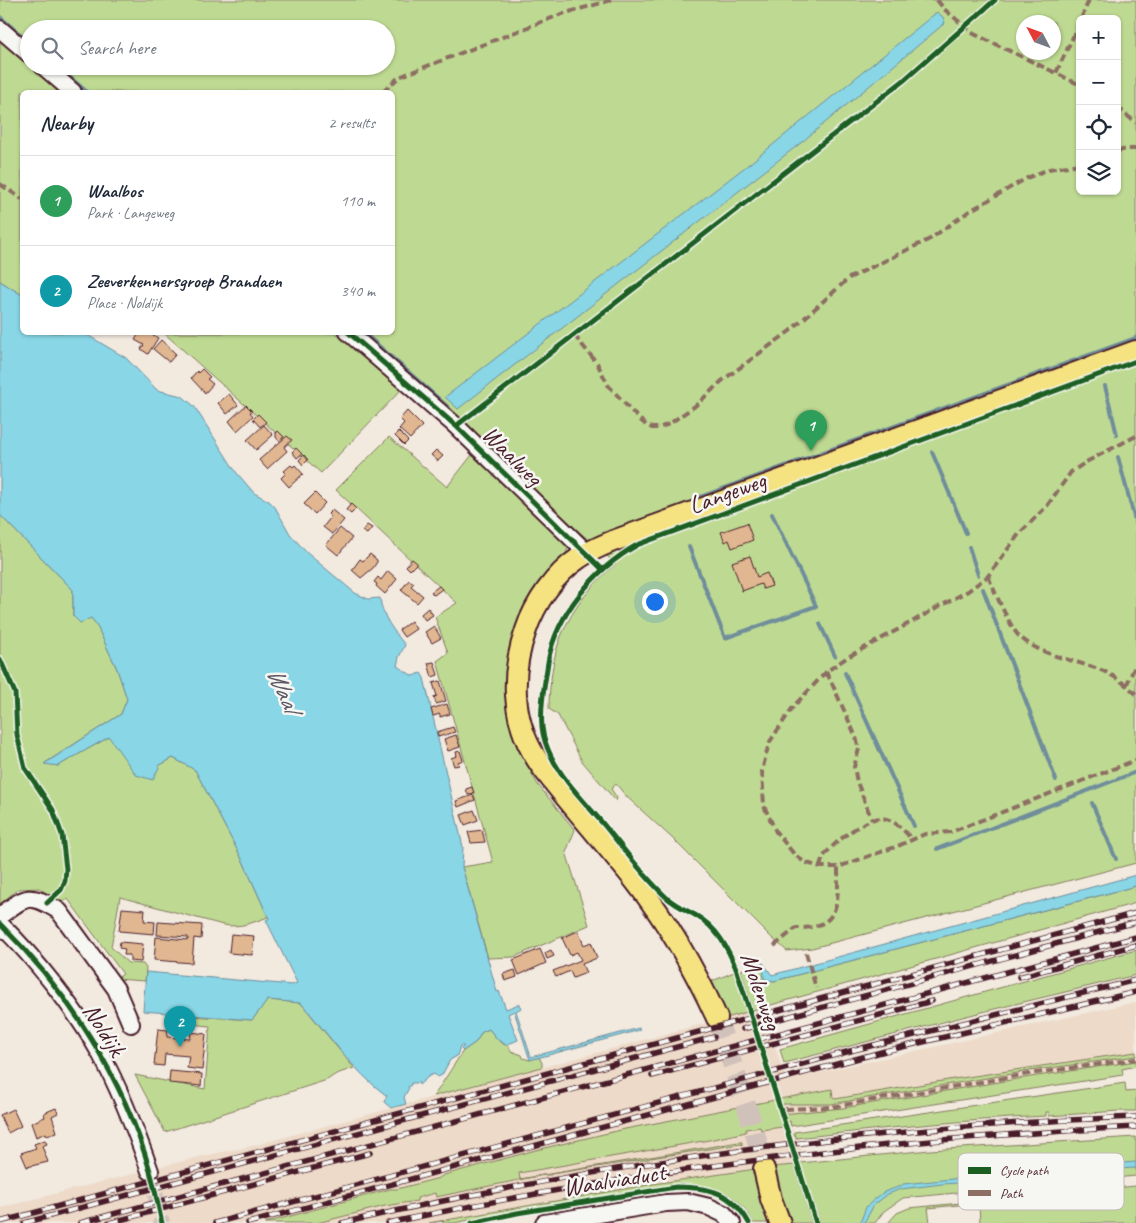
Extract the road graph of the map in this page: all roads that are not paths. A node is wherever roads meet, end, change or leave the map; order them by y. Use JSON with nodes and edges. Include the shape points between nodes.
{"nodes":[{"id":1,"x":0,"y":29,"type":"edge"},
{"id":2,"x":20,"y":46,"type":"edge"},
{"id":3,"x":53,"y":75,"type":"edge"},
{"id":4,"x":71,"y":90,"type":"edge"},
{"id":5,"x":351,"y":335,"type":"edge"},
{"id":6,"x":1136,"y":351,"type":"edge"},
{"id":7,"x":587,"y":553,"type":"junction"},
{"id":8,"x":588,"y":825,"type":"joint"},
{"id":9,"x":0,"y":916,"type":"edge"},
{"id":10,"x":0,"y":924,"type":"edge"},
{"id":11,"x":718,"y":1018,"type":"tunnel mouth"},
{"id":12,"x":131,"y":1024,"type":"dead end"},
{"id":13,"x":764,"y":1169,"type":"tunnel mouth"},
{"id":14,"x":150,"y":1172,"type":"tunnel mouth"},
{"id":15,"x":544,"y":1223,"type":"edge"},
{"id":16,"x":732,"y":1223,"type":"edge"},
{"id":17,"x":780,"y":1223,"type":"edge"}],
"edges":[{"from":1,"to":2,"type":"street"},
{"from":3,"to":4,"type":"street"},
{"from":5,"to":7,"type":"street","name":"Waalweg","via":[[456,426]]},
{"from":6,"to":7,"type":"main road","name":"Langeweg"},
{"from":7,"to":8,"type":"main road","name":"Langeweg","via":[[568,566],[540,600],[521,645],[515,690],[518,712],[535,757]]},
{"from":8,"to":11,"type":"main road","name":"Molenweg","via":[[636,881],[667,925]]},
{"from":9,"to":12,"type":"street","name":"Noldijk","via":[[21,899],[34,899],[59,911],[116,989]]},
{"from":10,"to":14,"type":"street","name":"Noldijk","via":[[74,1012],[99,1051],[136,1129]]},
{"from":13,"to":17,"type":"main road"},
{"from":15,"to":16,"type":"street","name":"Waalviaduct","via":[[688,1202],[724,1214]]}]}
